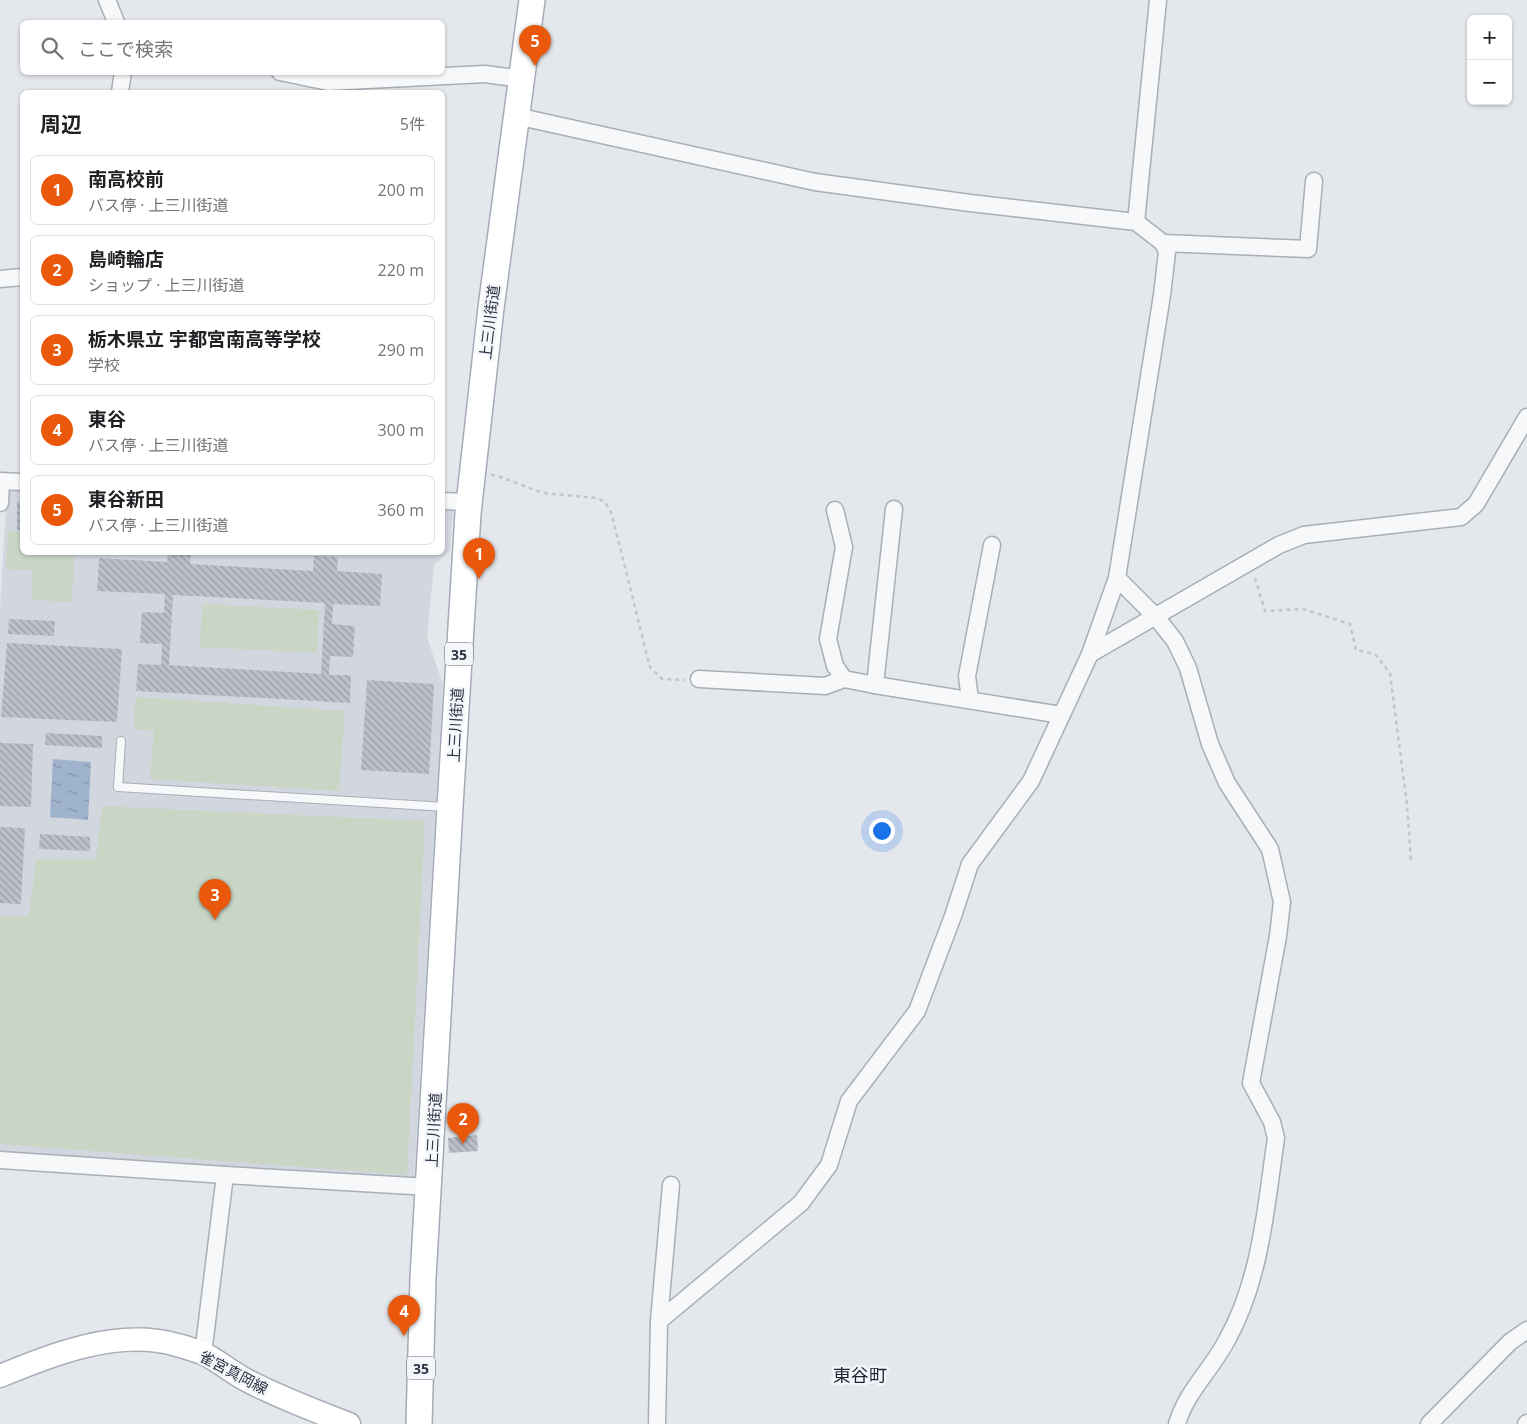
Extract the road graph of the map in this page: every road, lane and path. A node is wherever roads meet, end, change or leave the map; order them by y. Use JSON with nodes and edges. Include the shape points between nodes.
{"nodes":[{"id":1,"x":107,"y":0,"type":"edge"},
{"id":2,"x":532,"y":0,"type":"edge"},
{"id":3,"x":1158,"y":0,"type":"edge"},
{"id":4,"x":115,"y":20,"type":"edge"},
{"id":5,"x":123,"y":75,"type":"edge"},
{"id":6,"x":294,"y":75,"type":"edge"},
{"id":7,"x":522,"y":79,"type":"junction"},
{"id":8,"x":120,"y":90,"type":"edge"},
{"id":9,"x":516,"y":116,"type":"junction"},
{"id":10,"x":1314,"y":181,"type":"dead end"},
{"id":11,"x":1136,"y":222,"type":"junction"},
{"id":12,"x":1163,"y":243,"type":"junction"},
{"id":13,"x":20,"y":276,"type":"edge"},
{"id":14,"x":0,"y":279,"type":"edge"},
{"id":15,"x":1527,"y":417,"type":"edge"},
{"id":16,"x":472,"y":471,"type":"junction"},
{"id":17,"x":20,"y":482,"type":"edge"},
{"id":18,"x":445,"y":501,"type":"edge"},
{"id":19,"x":469,"y":502,"type":"junction"},
{"id":20,"x":0,"y":503,"type":"edge"},
{"id":21,"x":894,"y":509,"type":"dead end"},
{"id":22,"x":835,"y":510,"type":"dead end"},
{"id":23,"x":992,"y":545,"type":"dead end"},
{"id":24,"x":1250,"y":562,"type":"junction"},
{"id":25,"x":1117,"y":578,"type":"junction"},
{"id":26,"x":1156,"y":617,"type":"junction"},
{"id":27,"x":1090,"y":654,"type":"junction"},
{"id":28,"x":699,"y":679,"type":"joint"},
{"id":29,"x":844,"y":679,"type":"junction"},
{"id":30,"x":875,"y":685,"type":"junction"},
{"id":31,"x":970,"y":700,"type":"junction"},
{"id":32,"x":1061,"y":715,"type":"junction"},
{"id":33,"x":120,"y":740,"type":"dead end"},
{"id":34,"x":450,"y":807,"type":"junction"},
{"id":35,"x":1411,"y":860,"type":"dead end"},
{"id":36,"x":0,"y":1160,"type":"edge"},
{"id":37,"x":225,"y":1175,"type":"junction"},
{"id":38,"x":671,"y":1185,"type":"dead end"},
{"id":39,"x":429,"y":1187,"type":"junction"},
{"id":40,"x":659,"y":1321,"type":"junction"},
{"id":41,"x":1527,"y":1330,"type":"edge"},
{"id":42,"x":203,"y":1354,"type":"junction"},
{"id":43,"x":0,"y":1376,"type":"edge"},
{"id":44,"x":349,"y":1424,"type":"edge"},
{"id":45,"x":420,"y":1424,"type":"edge"},
{"id":46,"x":657,"y":1424,"type":"edge"},
{"id":47,"x":1177,"y":1424,"type":"edge"},
{"id":48,"x":1429,"y":1424,"type":"edge"}],
"edges":[{"from":1,"to":4,"type":"street"},
{"from":2,"to":7,"type":"main road","name":"上三川街道","number":"35"},
{"from":3,"to":11,"type":"street"},
{"from":5,"to":8,"type":"street"},
{"from":6,"to":7,"type":"street","via":[[328,82],[484,74]]},
{"from":7,"to":9,"type":"main road","name":"上三川街道","number":"35"},
{"from":9,"to":11,"type":"street","via":[[815,182]]},
{"from":9,"to":16,"type":"main road","name":"上三川街道","number":"35"},
{"from":10,"to":12,"type":"street","via":[[1308,249]]},
{"from":11,"to":12,"type":"street"},
{"from":12,"to":25,"type":"street","via":[[1168,252]]},
{"from":13,"to":14,"type":"street"},
{"from":15,"to":24,"type":"street","via":[[1476,504],[1461,517],[1304,535]]},
{"from":16,"to":19,"type":"main road","name":"上三川街道","number":"35"},
{"from":16,"to":28,"type":"path","via":[[498,476],[543,493],[597,498],[605,502],[650,667],[662,679]]},
{"from":17,"to":20,"type":"street","via":[[1,481]]},
{"from":18,"to":19,"type":"street"},
{"from":19,"to":34,"type":"main road","name":"上三川街道","number":"35"},
{"from":21,"to":30,"type":"street"},
{"from":22,"to":29,"type":"street","via":[[844,547],[828,640],[835,666]]},
{"from":23,"to":31,"type":"street","via":[[967,676]]},
{"from":24,"to":26,"type":"street"},
{"from":24,"to":35,"type":"path","via":[[1265,611],[1303,609],[1350,624],[1356,650],[1375,654],[1390,673]]},
{"from":25,"to":26,"type":"street"},
{"from":25,"to":27,"type":"street"},
{"from":26,"to":27,"type":"street"},
{"from":26,"to":47,"type":"street","via":[[1175,640],[1188,668],[1210,744],[1227,783],[1270,849],[1282,902],[1251,1083],[1272,1122],[1276,1138],[1258,1253],[1244,1303],[1227,1340],[1185,1402]]},
{"from":27,"to":32,"type":"street"},
{"from":28,"to":29,"type":"street","via":[[825,686]]},
{"from":29,"to":30,"type":"street"},
{"from":30,"to":31,"type":"street"},
{"from":31,"to":32,"type":"street"},
{"from":32,"to":40,"type":"street","via":[[1031,781],[970,864],[917,1010],[849,1101],[829,1165],[801,1203]]},
{"from":33,"to":34,"type":"lane","via":[[118,787]]},
{"from":34,"to":39,"type":"main road","name":"上三川街道","number":"35"},
{"from":36,"to":37,"type":"street"},
{"from":37,"to":39,"type":"street"},
{"from":37,"to":42,"type":"street"},
{"from":38,"to":40,"type":"street"},
{"from":39,"to":45,"type":"main road","name":"上三川街道","number":"35"},
{"from":40,"to":46,"type":"street"},
{"from":41,"to":48,"type":"street","via":[[1510,1342]]},
{"from":42,"to":43,"type":"main road","name":"雀宮真岡線","via":[[175,1344],[121,1341],[68,1351]]},
{"from":42,"to":44,"type":"main road","name":"雀宮真岡線","via":[[281,1397]]}]}
